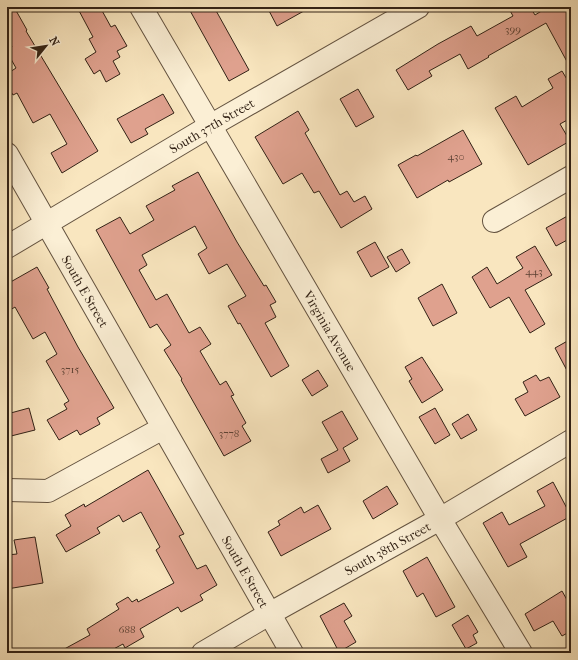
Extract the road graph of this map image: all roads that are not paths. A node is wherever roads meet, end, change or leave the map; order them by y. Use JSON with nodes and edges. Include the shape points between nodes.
{"nodes":[{"id":1,"x":141,"y":7,"type":"edge"},
{"id":2,"x":418,"y":7,"type":"edge"},
{"id":3,"x":210,"y":126,"type":"junction"},
{"id":4,"x":7,"y":154,"type":"edge"},
{"id":5,"x":571,"y":177,"type":"edge"},
{"id":6,"x":494,"y":221,"type":"dead end"},
{"id":7,"x":48,"y":223,"type":"junction"},
{"id":8,"x":7,"y":247,"type":"edge"},
{"id":9,"x":163,"y":428,"type":"junction"},
{"id":10,"x":571,"y":441,"type":"edge"},
{"id":11,"x":8,"y":490,"type":"dead end"},
{"id":12,"x":440,"y":519,"type":"junction"},
{"id":13,"x":269,"y":614,"type":"junction"},
{"id":14,"x":203,"y":653,"type":"edge"},
{"id":15,"x":292,"y":653,"type":"edge"},
{"id":16,"x":522,"y":653,"type":"edge"}],
"edges":[{"from":1,"to":3,"type":"street","name":"Virginia Avenue"},
{"from":2,"to":3,"type":"street","name":"South 37th Street"},
{"from":3,"to":7,"type":"street","name":"South 37th Street"},
{"from":3,"to":12,"type":"street","name":"Virginia Avenue"},
{"from":4,"to":7,"type":"street","name":"South E Street"},
{"from":5,"to":6,"type":"street"},
{"from":7,"to":8,"type":"street","name":"South 37th Street"},
{"from":7,"to":9,"type":"street","name":"South E Street"},
{"from":9,"to":11,"type":"street","via":[[48,491]]},
{"from":9,"to":13,"type":"street","name":"South E Street"},
{"from":10,"to":12,"type":"street","name":"South 38th Street"},
{"from":12,"to":13,"type":"street","name":"South 38th Street"},
{"from":12,"to":16,"type":"street","name":"Virginia Avenue"},
{"from":13,"to":14,"type":"street","name":"South 38th Street"},
{"from":13,"to":15,"type":"street","name":"South E Street"}]}
